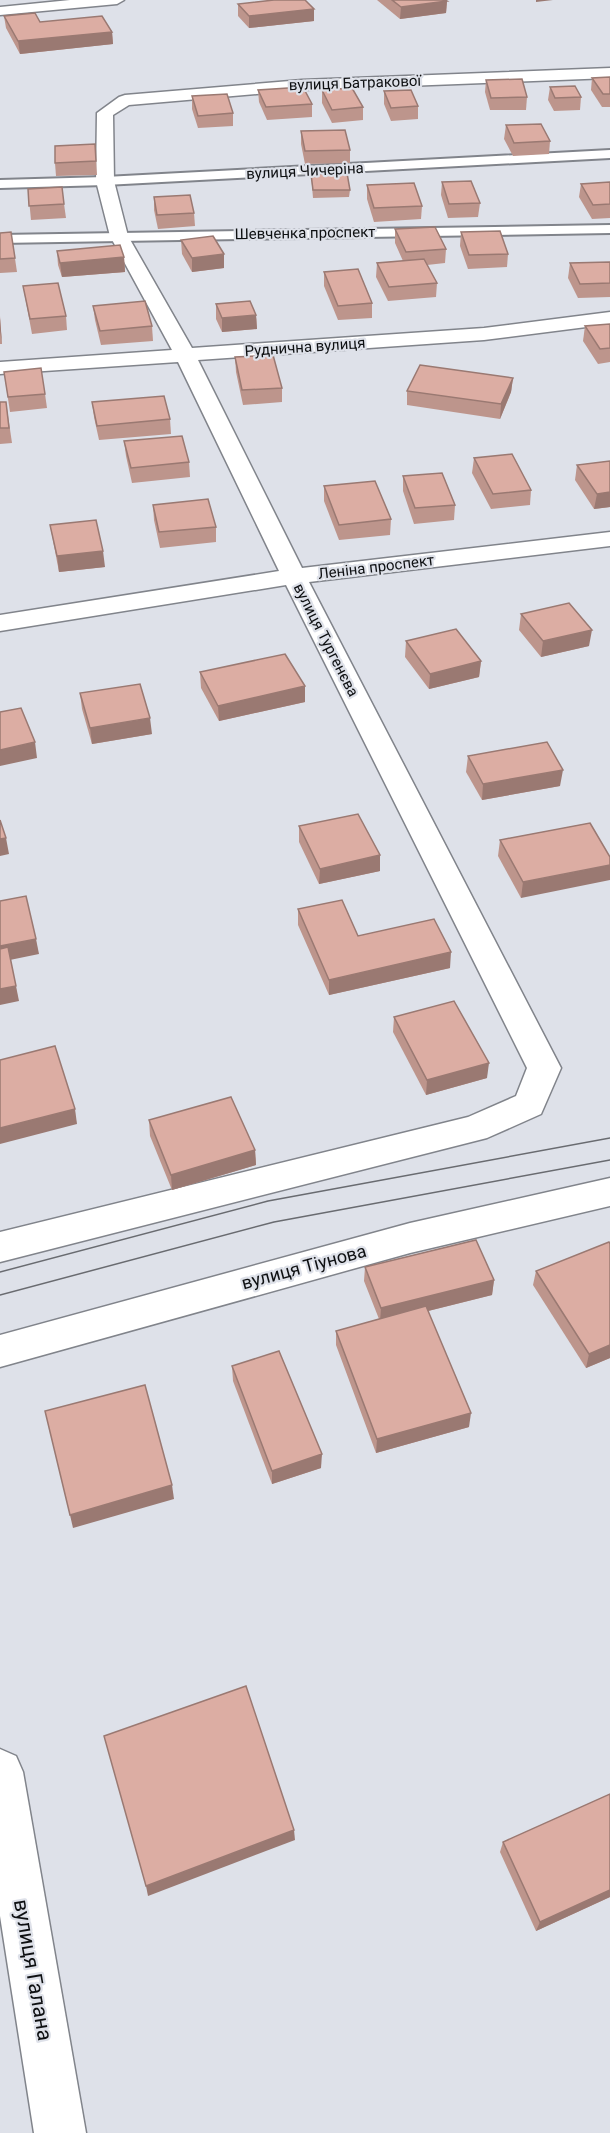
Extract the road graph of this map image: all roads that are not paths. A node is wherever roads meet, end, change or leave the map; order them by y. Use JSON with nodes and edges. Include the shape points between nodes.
{"nodes":[{"id":1,"x":117,"y":0,"type":"edge"},
{"id":2,"x":0,"y":11,"type":"edge"},
{"id":3,"x":610,"y":74,"type":"edge"},
{"id":4,"x":105,"y":113,"type":"joint"},
{"id":5,"x":610,"y":154,"type":"edge"},
{"id":6,"x":105,"y":181,"type":"junction"},
{"id":7,"x":0,"y":184,"type":"edge"},
{"id":8,"x":610,"y":229,"type":"edge"},
{"id":9,"x":119,"y":236,"type":"junction"},
{"id":10,"x":0,"y":239,"type":"edge"},
{"id":11,"x":610,"y":318,"type":"edge"},
{"id":12,"x":186,"y":356,"type":"junction"},
{"id":13,"x":0,"y":368,"type":"edge"},
{"id":14,"x":610,"y":539,"type":"edge"},
{"id":15,"x":294,"y":576,"type":"junction"},
{"id":16,"x":0,"y":623,"type":"edge"},
{"id":17,"x":610,"y":1192,"type":"edge"},
{"id":18,"x":0,"y":1247,"type":"edge"},
{"id":19,"x":0,"y":1351,"type":"edge"},
{"id":20,"x":0,"y":1772,"type":"edge"},
{"id":21,"x":60,"y":2133,"type":"edge"}],
"edges":[{"from":1,"to":2,"type":"street"},
{"from":3,"to":4,"type":"street","name":"вулиця Батракової","via":[[290,86],[125,100]]},
{"from":4,"to":6,"type":"street","name":"вулиця Тургенєва"},
{"from":5,"to":6,"type":"lane","name":"вулиця Чичеріна"},
{"from":6,"to":7,"type":"lane","name":"вулиця Чичеріна"},
{"from":6,"to":9,"type":"street","name":"вулиця Тургенєва"},
{"from":8,"to":9,"type":"lane","name":"Шевченка проспект"},
{"from":9,"to":10,"type":"lane","name":"Шевченка проспект"},
{"from":9,"to":12,"type":"street","name":"вулиця Тургенєва"},
{"from":11,"to":12,"type":"street","name":"Руднична вулиця","via":[[484,333]]},
{"from":12,"to":13,"type":"street","name":"Руднична вулиця"},
{"from":12,"to":15,"type":"street","name":"вулиця Тургенєва"},
{"from":14,"to":15,"type":"street","name":"Леніна проспект"},
{"from":15,"to":16,"type":"street","name":"Леніна проспект"},
{"from":15,"to":18,"type":"street","name":"вулиця Тургенєва","via":[[544,1068],[529,1104],[475,1129]]},
{"from":17,"to":19,"type":"street","name":"вулиця Тіунова","via":[[410,1238]]},
{"from":20,"to":21,"type":"street","name":"вулиця Галана"}]}
